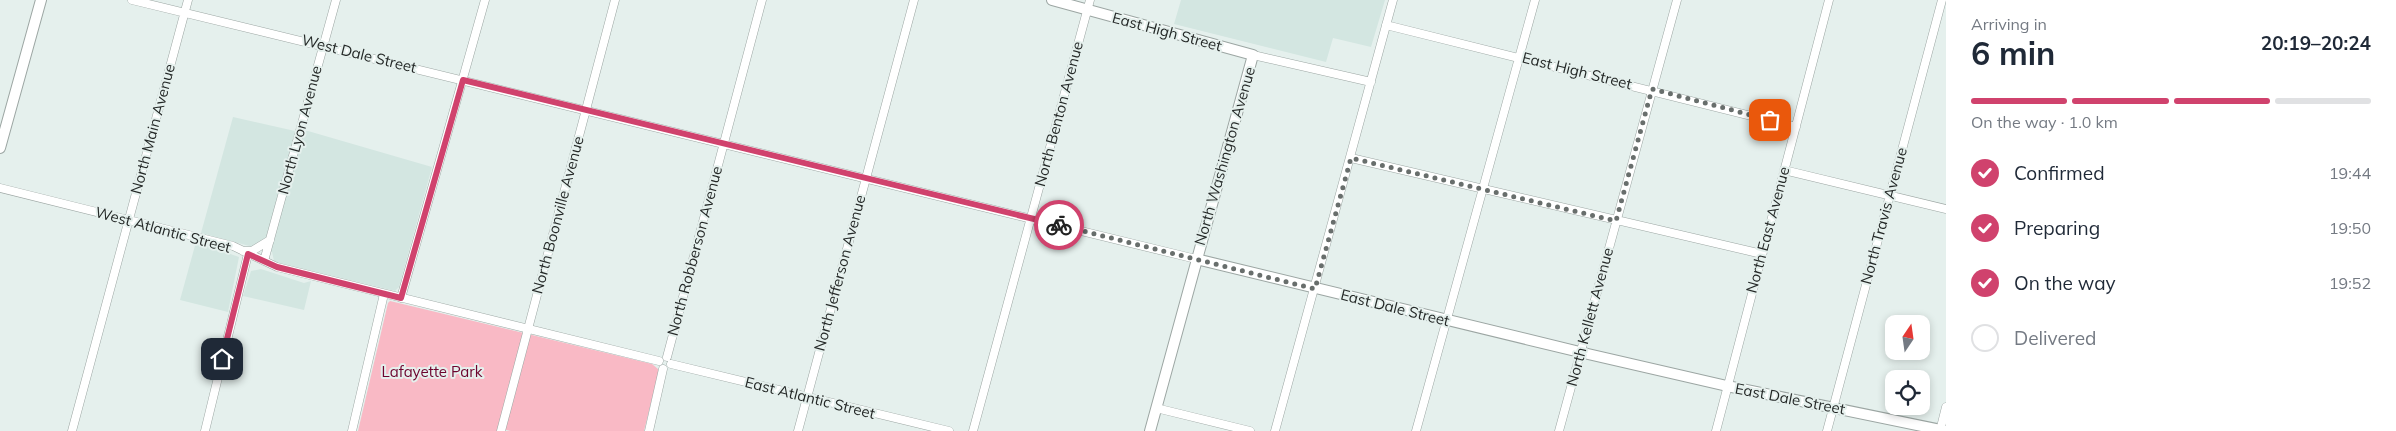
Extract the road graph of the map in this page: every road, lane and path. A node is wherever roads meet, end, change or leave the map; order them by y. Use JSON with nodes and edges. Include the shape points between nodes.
{"nodes":[{"id":1,"x":41,"y":0,"type":"edge"},
{"id":2,"x":132,"y":0,"type":"edge"},
{"id":3,"x":188,"y":0,"type":"edge"},
{"id":4,"x":336,"y":0,"type":"edge"},
{"id":5,"x":484,"y":0,"type":"edge"},
{"id":6,"x":615,"y":0,"type":"edge"},
{"id":7,"x":762,"y":0,"type":"edge"},
{"id":8,"x":914,"y":0,"type":"edge"},
{"id":9,"x":1052,"y":0,"type":"edge"},
{"id":10,"x":1393,"y":0,"type":"edge"},
{"id":11,"x":1535,"y":0,"type":"edge"},
{"id":12,"x":1677,"y":0,"type":"edge"},
{"id":13,"x":1829,"y":0,"type":"edge"},
{"id":14,"x":1942,"y":0,"type":"edge"},
{"id":15,"x":1088,"y":5,"type":"edge"},
{"id":16,"x":185,"y":14,"type":"junction"},
{"id":17,"x":1386,"y":25,"type":"junction"},
{"id":18,"x":323,"y":45,"type":"junction"},
{"id":19,"x":1253,"y":55,"type":"junction"},
{"id":20,"x":1520,"y":57,"type":"junction"},
{"id":21,"x":463,"y":80,"type":"junction"},
{"id":22,"x":1371,"y":82,"type":"junction"},
{"id":23,"x":1652,"y":89,"type":"junction"},
{"id":24,"x":585,"y":111,"type":"junction"},
{"id":25,"x":1796,"y":127,"type":"junction"},
{"id":26,"x":724,"y":144,"type":"junction"},
{"id":27,"x":0,"y":148,"type":"edge"},
{"id":28,"x":1351,"y":158,"type":"junction"},
{"id":29,"x":1784,"y":170,"type":"junction"},
{"id":30,"x":866,"y":178,"type":"junction"},
{"id":31,"x":0,"y":188,"type":"edge"},
{"id":32,"x":1483,"y":190,"type":"junction"},
{"id":33,"x":1890,"y":196,"type":"junction"},
{"id":34,"x":1946,"y":209,"type":"edge"},
{"id":35,"x":1031,"y":218,"type":"junction"},
{"id":36,"x":129,"y":220,"type":"junction"},
{"id":37,"x":1616,"y":221,"type":"junction"},
{"id":38,"x":270,"y":240,"type":"junction"},
{"id":39,"x":244,"y":252,"type":"junction"},
{"id":40,"x":1762,"y":254,"type":"junction"},
{"id":41,"x":1196,"y":259,"type":"junction"},
{"id":42,"x":264,"y":261,"type":"junction"},
{"id":43,"x":1315,"y":289,"type":"junction"},
{"id":44,"x":384,"y":294,"type":"junction"},
{"id":45,"x":401,"y":298,"type":"junction"},
{"id":46,"x":1447,"y":321,"type":"junction"},
{"id":47,"x":528,"y":330,"type":"junction"},
{"id":48,"x":1580,"y":352,"type":"junction"},
{"id":49,"x":669,"y":360,"type":"junction"},
{"id":50,"x":658,"y":361,"type":"junction"},
{"id":51,"x":663,"y":369,"type":"junction"},
{"id":52,"x":1727,"y":386,"type":"junction"},
{"id":53,"x":806,"y":397,"type":"junction"},
{"id":54,"x":1833,"y":407,"type":"junction"},
{"id":55,"x":1946,"y":407,"type":"edge"},
{"id":56,"x":1156,"y":408,"type":"junction"},
{"id":57,"x":72,"y":431,"type":"edge"},
{"id":58,"x":205,"y":431,"type":"edge"},
{"id":59,"x":352,"y":431,"type":"edge"},
{"id":60,"x":501,"y":431,"type":"edge"},
{"id":61,"x":649,"y":431,"type":"edge"},
{"id":62,"x":798,"y":431,"type":"edge"},
{"id":63,"x":949,"y":431,"type":"edge"},
{"id":64,"x":973,"y":431,"type":"edge"},
{"id":65,"x":1150,"y":431,"type":"edge"},
{"id":66,"x":1250,"y":431,"type":"edge"},
{"id":67,"x":1275,"y":431,"type":"edge"},
{"id":68,"x":1416,"y":431,"type":"edge"},
{"id":69,"x":1559,"y":431,"type":"edge"},
{"id":70,"x":1716,"y":431,"type":"edge"},
{"id":71,"x":1827,"y":431,"type":"edge"},
{"id":72,"x":1942,"y":431,"type":"edge"}],
"edges":[{"from":1,"to":27,"type":"street"},
{"from":2,"to":16,"type":"street","name":"West Dale Street"},
{"from":3,"to":16,"type":"street","name":"North Main Avenue"},
{"from":4,"to":18,"type":"street","name":"North Lyon Avenue"},
{"from":5,"to":21,"type":"street"},
{"from":6,"to":24,"type":"street","name":"North Boonville Avenue"},
{"from":7,"to":26,"type":"street","name":"North Robberson Avenue"},
{"from":8,"to":30,"type":"street","name":"North Jefferson Avenue"},
{"from":9,"to":15,"type":"street","name":"East High Street"},
{"from":10,"to":17,"type":"street"},
{"from":11,"to":20,"type":"street"},
{"from":12,"to":23,"type":"street","name":"North Kellett Avenue"},
{"from":13,"to":25,"type":"street","name":"North East Avenue"},
{"from":14,"to":33,"type":"street","name":"North Travis Avenue"},
{"from":15,"to":19,"type":"street","name":"East High Street"},
{"from":15,"to":35,"type":"street","name":"North Benton Avenue"},
{"from":16,"to":18,"type":"street","name":"West Dale Street"},
{"from":16,"to":36,"type":"street","name":"North Main Avenue"},
{"from":17,"to":20,"type":"street","name":"East High Street"},
{"from":17,"to":22,"type":"street"},
{"from":18,"to":21,"type":"street","name":"West Dale Street"},
{"from":18,"to":38,"type":"street","name":"North Lyon Avenue"},
{"from":19,"to":22,"type":"street","name":"East High Street"},
{"from":19,"to":41,"type":"street","name":"North Washington Avenue"},
{"from":20,"to":23,"type":"street","name":"East High Street"},
{"from":20,"to":32,"type":"street"},
{"from":21,"to":24,"type":"street","name":"West Dale Street"},
{"from":21,"to":45,"type":"street"},
{"from":22,"to":28,"type":"street"},
{"from":23,"to":25,"type":"street","name":"East High Street"},
{"from":23,"to":37,"type":"street","name":"North Kellett Avenue"},
{"from":24,"to":26,"type":"street","name":"East Dale Street"},
{"from":24,"to":47,"type":"street","name":"North Boonville Avenue"},
{"from":25,"to":29,"type":"street","name":"North East Avenue"},
{"from":26,"to":30,"type":"street","name":"East Dale Street"},
{"from":26,"to":49,"type":"street","name":"North Robberson Avenue"},
{"from":28,"to":32,"type":"street"},
{"from":28,"to":43,"type":"street"},
{"from":29,"to":33,"type":"street"},
{"from":29,"to":40,"type":"street","name":"North East Avenue"},
{"from":30,"to":35,"type":"street","name":"East Dale Street"},
{"from":30,"to":53,"type":"street","name":"North Jefferson Avenue"},
{"from":31,"to":36,"type":"street","name":"West Atlantic Street"},
{"from":32,"to":37,"type":"street"},
{"from":32,"to":46,"type":"street"},
{"from":33,"to":34,"type":"street"},
{"from":33,"to":54,"type":"street","name":"North Travis Avenue"},
{"from":35,"to":41,"type":"street","name":"East Dale Street"},
{"from":35,"to":64,"type":"street","name":"North Benton Avenue"},
{"from":36,"to":39,"type":"street","name":"West Atlantic Street","via":[[233,246]]},
{"from":36,"to":57,"type":"street","name":"North Main Avenue"},
{"from":37,"to":40,"type":"street"},
{"from":37,"to":48,"type":"street","name":"North Kellett Avenue"},
{"from":38,"to":39,"type":"street"},
{"from":38,"to":42,"type":"street","name":"North Lyon Avenue"},
{"from":39,"to":42,"type":"street","name":"West Atlantic Street"},
{"from":39,"to":58,"type":"street"},
{"from":40,"to":52,"type":"street","name":"North East Avenue"},
{"from":41,"to":43,"type":"street","name":"East Dale Street"},
{"from":41,"to":56,"type":"street","name":"North Washington Avenue"},
{"from":42,"to":44,"type":"street","name":"West Atlantic Street"},
{"from":43,"to":46,"type":"street","name":"East Dale Street"},
{"from":43,"to":67,"type":"street"},
{"from":44,"to":45,"type":"street","name":"West Atlantic Street"},
{"from":44,"to":59,"type":"street"},
{"from":45,"to":47,"type":"street","name":"West Atlantic Street"},
{"from":46,"to":48,"type":"street","name":"East Dale Street"},
{"from":46,"to":68,"type":"street"},
{"from":47,"to":50,"type":"street"},
{"from":47,"to":60,"type":"street","name":"North Boonville Avenue"},
{"from":48,"to":52,"type":"street","name":"East Dale Street"},
{"from":48,"to":69,"type":"street","name":"North Kellett Avenue"},
{"from":49,"to":50,"type":"street","via":[[662,357]]},
{"from":49,"to":51,"type":"street","via":[[668,368]]},
{"from":49,"to":53,"type":"street","name":"East Atlantic Street"},
{"from":50,"to":51,"type":"street"},
{"from":51,"to":61,"type":"street"},
{"from":52,"to":54,"type":"street","name":"East Dale Street"},
{"from":52,"to":70,"type":"street","name":"North East Avenue"},
{"from":53,"to":62,"type":"street","name":"North Jefferson Avenue"},
{"from":53,"to":63,"type":"street","name":"East Atlantic Street"},
{"from":54,"to":71,"type":"street","name":"North Travis Avenue"},
{"from":54,"to":72,"type":"street","name":"East Dale Street"},
{"from":55,"to":72,"type":"street"},
{"from":56,"to":65,"type":"street","name":"North Washington Avenue"},
{"from":56,"to":66,"type":"street"}]}
